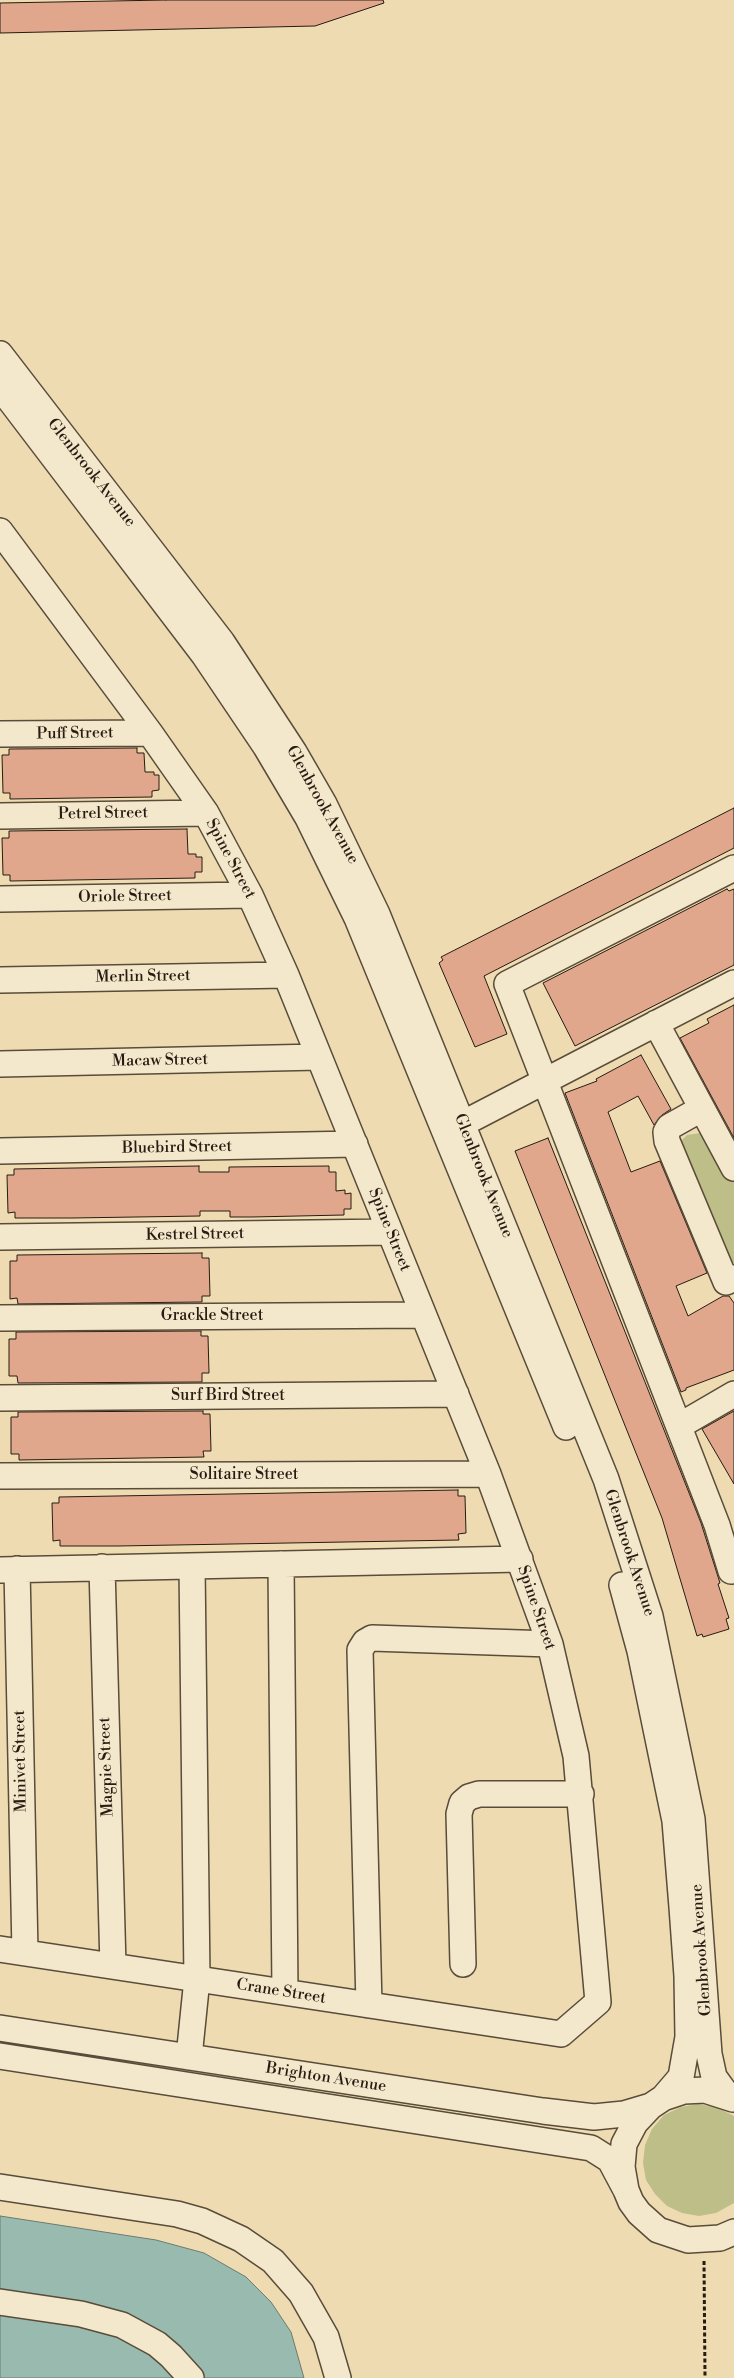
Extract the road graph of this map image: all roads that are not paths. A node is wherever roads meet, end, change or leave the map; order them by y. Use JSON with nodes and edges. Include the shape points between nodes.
{"nodes":[{"id":1,"x":0,"y":354,"type":"edge"},
{"id":2,"x":0,"y":387,"type":"edge"},
{"id":3,"x":0,"y":531,"type":"edge"},
{"id":4,"x":150,"y":733,"type":"junction"},
{"id":5,"x":0,"y":734,"type":"edge"},
{"id":6,"x":206,"y":813,"type":"junction"},
{"id":7,"x":0,"y":816,"type":"edge"},
{"id":8,"x":734,"y":868,"type":"edge"},
{"id":9,"x":250,"y":895,"type":"junction"},
{"id":10,"x":0,"y":898,"type":"edge"},
{"id":11,"x":286,"y":975,"type":"junction"},
{"id":12,"x":0,"y":980,"type":"edge"},
{"id":13,"x":734,"y":983,"type":"edge"},
{"id":14,"x":656,"y":1024,"type":"junction"},
{"id":15,"x":319,"y":1057,"type":"junction"},
{"id":16,"x":0,"y":1064,"type":"edge"},
{"id":17,"x":545,"y":1081,"type":"junction"},
{"id":18,"x":701,"y":1109,"type":"junction"},
{"id":19,"x":462,"y":1124,"type":"junction"},
{"id":20,"x":354,"y":1144,"type":"junction"},
{"id":21,"x":0,"y":1151,"type":"edge"},
{"id":22,"x":734,"y":1168,"type":"edge"},
{"id":23,"x":390,"y":1232,"type":"junction"},
{"id":24,"x":0,"y":1237,"type":"edge"},
{"id":25,"x":734,"y":1278,"type":"edge"},
{"id":26,"x":424,"y":1315,"type":"junction"},
{"id":27,"x":0,"y":1318,"type":"edge"},
{"id":28,"x":456,"y":1394,"type":"junction"},
{"id":29,"x":734,"y":1394,"type":"edge"},
{"id":30,"x":0,"y":1398,"type":"edge"},
{"id":31,"x":679,"y":1426,"type":"junction"},
{"id":32,"x":488,"y":1474,"type":"junction"},
{"id":33,"x":0,"y":1476,"type":"edge"},
{"id":34,"x":726,"y":1521,"type":"edge"},
{"id":35,"x":520,"y":1559,"type":"junction"},
{"id":36,"x":281,"y":1564,"type":"junction"},
{"id":37,"x":192,"y":1566,"type":"junction"},
{"id":38,"x":102,"y":1567,"type":"junction"},
{"id":39,"x":8,"y":1569,"type":"edge"},
{"id":40,"x":734,"y":1570,"type":"edge"},
{"id":41,"x":550,"y":1644,"type":"junction"},
{"id":42,"x":581,"y":1794,"type":"junction"},
{"id":43,"x":0,"y":1949,"type":"edge"},
{"id":44,"x":25,"y":1952,"type":"junction"},
{"id":45,"x":464,"y":1964,"type":"dead end"},
{"id":46,"x":113,"y":1966,"type":"junction"},
{"id":47,"x":197,"y":1979,"type":"junction"},
{"id":48,"x":285,"y":1992,"type":"junction"},
{"id":49,"x":369,"y":2005,"type":"junction"},
{"id":50,"x":0,"y":2028,"type":"edge"},
{"id":51,"x":562,"y":2034,"type":"joint"},
{"id":52,"x":0,"y":2056,"type":"edge"},
{"id":53,"x":189,"y":2057,"type":"junction"},
{"id":54,"x":730,"y":2097,"type":"edge"},
{"id":55,"x":657,"y":2102,"type":"junction"},
{"id":56,"x":0,"y":2187,"type":"edge"},
{"id":57,"x":626,"y":2190,"type":"junction"},
{"id":58,"x":734,"y":2232,"type":"edge"},
{"id":59,"x":0,"y":2302,"type":"edge"},
{"id":60,"x":191,"y":2378,"type":"edge"},
{"id":61,"x":338,"y":2378,"type":"edge"}],
"edges":[{"from":1,"to":19,"type":"street","name":"Glenbrook Avenue","via":[[222,642],[294,752],[348,850],[377,914]]},
{"from":2,"to":55,"type":"street","name":"Glenbrook Avenue","via":[[204,655],[266,747],[312,825],[357,918],[590,1484],[631,1614],[674,1821],[687,1976],[688,2037],[681,2077]]},
{"from":3,"to":4,"type":"street","name":"Spine Street"},
{"from":4,"to":5,"type":"street","name":"Puff Street"},
{"from":4,"to":6,"type":"street","name":"Spine Street"},
{"from":6,"to":7,"type":"street","name":"Petrel Street"},
{"from":6,"to":9,"type":"street","name":"Spine Street"},
{"from":8,"to":17,"type":"street","via":[[507,984]]},
{"from":9,"to":10,"type":"street","name":"Oriole Street"},
{"from":9,"to":11,"type":"street","name":"Spine Street"},
{"from":11,"to":12,"type":"street","name":"Merlin Street"},
{"from":11,"to":15,"type":"street","name":"Spine Street"},
{"from":13,"to":14,"type":"street"},
{"from":14,"to":17,"type":"street"},
{"from":14,"to":18,"type":"street"},
{"from":15,"to":16,"type":"street","name":"Macaw Street"},
{"from":15,"to":20,"type":"street","name":"Spine Street"},
{"from":17,"to":19,"type":"street"},
{"from":17,"to":31,"type":"street"},
{"from":18,"to":22,"type":"street"},
{"from":18,"to":25,"type":"street","via":[[669,1127],[667,1141],[726,1282]]},
{"from":19,"to":54,"type":"street","name":"Glenbrook Avenue","via":[[606,1479],[650,1616],[692,1819],[708,2054],[714,2077]]},
{"from":20,"to":21,"type":"street","name":"Bluebird Street"},
{"from":20,"to":23,"type":"street","name":"Spine Street"},
{"from":23,"to":24,"type":"street","name":"Kestrel Street"},
{"from":23,"to":26,"type":"street","name":"Spine Street"},
{"from":26,"to":27,"type":"street","name":"Grackle Street"},
{"from":26,"to":28,"type":"street","name":"Spine Street"},
{"from":28,"to":30,"type":"street","name":"Surf Bird Street"},
{"from":28,"to":32,"type":"street","name":"Spine Street"},
{"from":29,"to":31,"type":"street"},
{"from":31,"to":34,"type":"street"},
{"from":32,"to":33,"type":"street","name":"Solitaire Street"},
{"from":32,"to":35,"type":"street","name":"Spine Street"},
{"from":34,"to":40,"type":"street","via":[[731,1572]]},
{"from":35,"to":36,"type":"street"},
{"from":35,"to":41,"type":"street","name":"Spine Street"},
{"from":36,"to":37,"type":"street"},
{"from":36,"to":48,"type":"street"},
{"from":37,"to":38,"type":"street"},
{"from":37,"to":47,"type":"street"},
{"from":38,"to":39,"type":"street"},
{"from":38,"to":46,"type":"street","name":"Magpie Street"},
{"from":39,"to":44,"type":"street","name":"Minivet Street"},
{"from":41,"to":42,"type":"street","name":"Spine Street","via":[[576,1756]]},
{"from":41,"to":49,"type":"street","via":[[372,1638],[360,1650]]},
{"from":42,"to":45,"type":"street","via":[[479,1794],[462,1804],[459,1814]]},
{"from":42,"to":51,"type":"street","name":"Spine Street","via":[[598,2002]]},
{"from":43,"to":44,"type":"street","name":"Crane Street"},
{"from":44,"to":46,"type":"street","name":"Crane Street"},
{"from":46,"to":47,"type":"street","name":"Crane Street"},
{"from":47,"to":48,"type":"street","name":"Crane Street"},
{"from":47,"to":53,"type":"street"},
{"from":48,"to":49,"type":"street","name":"Crane Street"},
{"from":49,"to":51,"type":"street","name":"Crane Street"},
{"from":50,"to":53,"type":"street","name":"Brighton Avenue"},
{"from":52,"to":57,"type":"street","name":"Brighton Avenue","via":[[591,2148],[610,2160]]},
{"from":53,"to":55,"type":"street","name":"Brighton Avenue","via":[[585,2116],[624,2114]]},
{"from":54,"to":55,"type":"street","name":"Brighton Avenue","via":[[705,2090],[684,2091]]},
{"from":55,"to":57,"type":"street","name":"Glenbrook Avenue","via":[[634,2123],[624,2144],[622,2167]]},
{"from":56,"to":61,"type":"street","via":[[176,2214],[202,2221],[241,2239],[273,2261],[301,2293],[326,2337]]},
{"from":57,"to":58,"type":"street","name":"Brighton Avenue","via":[[639,2213],[658,2230],[673,2237],[704,2241]]},
{"from":59,"to":60,"type":"street","via":[[81,2314],[122,2325],[157,2344]]}]}
